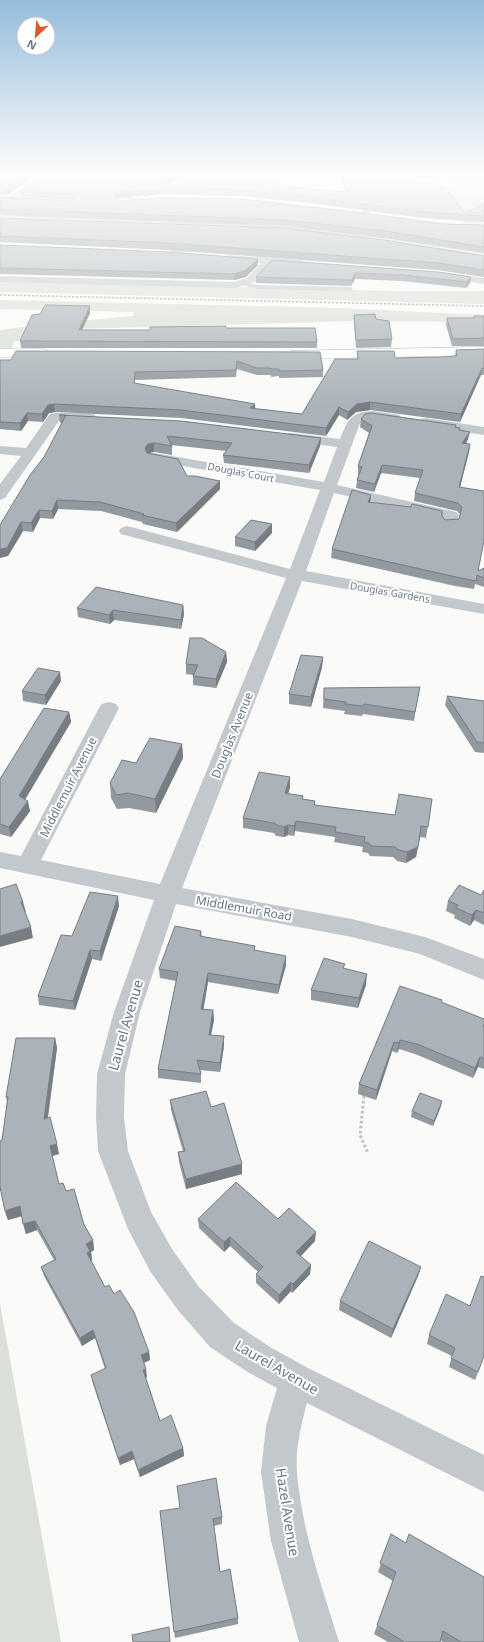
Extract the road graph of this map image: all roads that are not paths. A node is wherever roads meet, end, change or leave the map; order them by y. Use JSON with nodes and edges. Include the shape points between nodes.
{"nodes":[{"id":1,"x":166,"y":253,"type":"edge"},
{"id":2,"x":199,"y":256,"type":"edge"},
{"id":3,"x":214,"y":257,"type":"edge"},
{"id":4,"x":269,"y":261,"type":"junction"},
{"id":5,"x":314,"y":264,"type":"edge"},
{"id":6,"x":429,"y":273,"type":"edge"},
{"id":7,"x":0,"y":279,"type":"edge"},
{"id":8,"x":484,"y":281,"type":"edge"},
{"id":9,"x":318,"y":282,"type":"edge"},
{"id":10,"x":243,"y":284,"type":"junction"},
{"id":11,"x":313,"y":288,"type":"junction"},
{"id":12,"x":350,"y":289,"type":"edge"},
{"id":13,"x":484,"y":351,"type":"edge"},
{"id":14,"x":0,"y":353,"type":"edge"},
{"id":15,"x":58,"y":353,"type":"edge"},
{"id":16,"x":281,"y":355,"type":"edge"},
{"id":17,"x":100,"y":418,"type":"edge"},
{"id":18,"x":484,"y":431,"type":"edge"},
{"id":19,"x":279,"y":435,"type":"edge"},
{"id":20,"x":345,"y":444,"type":"junction"},
{"id":21,"x":0,"y":450,"type":"edge"},
{"id":22,"x":30,"y":452,"type":"junction"},
{"id":23,"x":154,"y":457,"type":"edge"},
{"id":24,"x":328,"y":487,"type":"junction"},
{"id":25,"x":0,"y":495,"type":"edge"},
{"id":26,"x":450,"y":524,"type":"edge"},
{"id":27,"x":127,"y":531,"type":"dead end"},
{"id":28,"x":296,"y":575,"type":"junction"},
{"id":29,"x":484,"y":609,"type":"edge"},
{"id":30,"x":109,"y":708,"type":"dead end"},
{"id":31,"x":0,"y":860,"type":"edge"},
{"id":32,"x":27,"y":866,"type":"junction"},
{"id":33,"x":168,"y":894,"type":"junction"},
{"id":34,"x":484,"y":970,"type":"edge"},
{"id":35,"x":296,"y":1380,"type":"junction"},
{"id":36,"x":484,"y":1474,"type":"edge"},
{"id":37,"x":319,"y":1642,"type":"edge"}],
"edges":[{"from":1,"to":2,"type":"street"},
{"from":3,"to":4,"type":"street"},
{"from":4,"to":5,"type":"street"},
{"from":4,"to":10,"type":"street","via":[[251,280]]},
{"from":6,"to":8,"type":"street"},
{"from":7,"to":10,"type":"street"},
{"from":9,"to":11,"type":"lane"},
{"from":10,"to":11,"type":"lane","via":[[258,287]]},
{"from":11,"to":12,"type":"lane"},
{"from":13,"to":16,"type":"street"},
{"from":14,"to":15,"type":"street"},
{"from":17,"to":22,"type":"street","via":[[55,417]]},
{"from":18,"to":20,"type":"street","name":"Douglas Avenue","via":[[370,415],[360,416],[354,421]]},
{"from":19,"to":20,"type":"street"},
{"from":20,"to":24,"type":"street","name":"Douglas Avenue"},
{"from":21,"to":22,"type":"street"},
{"from":22,"to":25,"type":"street"},
{"from":23,"to":24,"type":"street","name":"Douglas Court"},
{"from":24,"to":26,"type":"street","name":"Douglas Court","via":[[452,515]]},
{"from":24,"to":28,"type":"street","name":"Douglas Avenue"},
{"from":27,"to":28,"type":"street"},
{"from":28,"to":29,"type":"street","name":"Douglas Gardens"},
{"from":28,"to":33,"type":"street","name":"Douglas Avenue"},
{"from":30,"to":32,"type":"street","name":"Middlemuir Avenue"},
{"from":31,"to":32,"type":"street","name":"Middlemuir Road"},
{"from":32,"to":33,"type":"street","name":"Middlemuir Road"},
{"from":33,"to":34,"type":"street","name":"Middlemuir Road","via":[[352,928],[425,946]]},
{"from":33,"to":35,"type":"street","name":"Laurel Avenue","via":[[127,1012],[110,1074],[113,1151],[139,1219],[161,1260],[188,1298],[222,1335]]},
{"from":35,"to":36,"type":"street","name":"Laurel Avenue"},
{"from":35,"to":37,"type":"street","name":"Hazel Avenue","via":[[283,1426],[279,1472],[290,1541]]}]}
